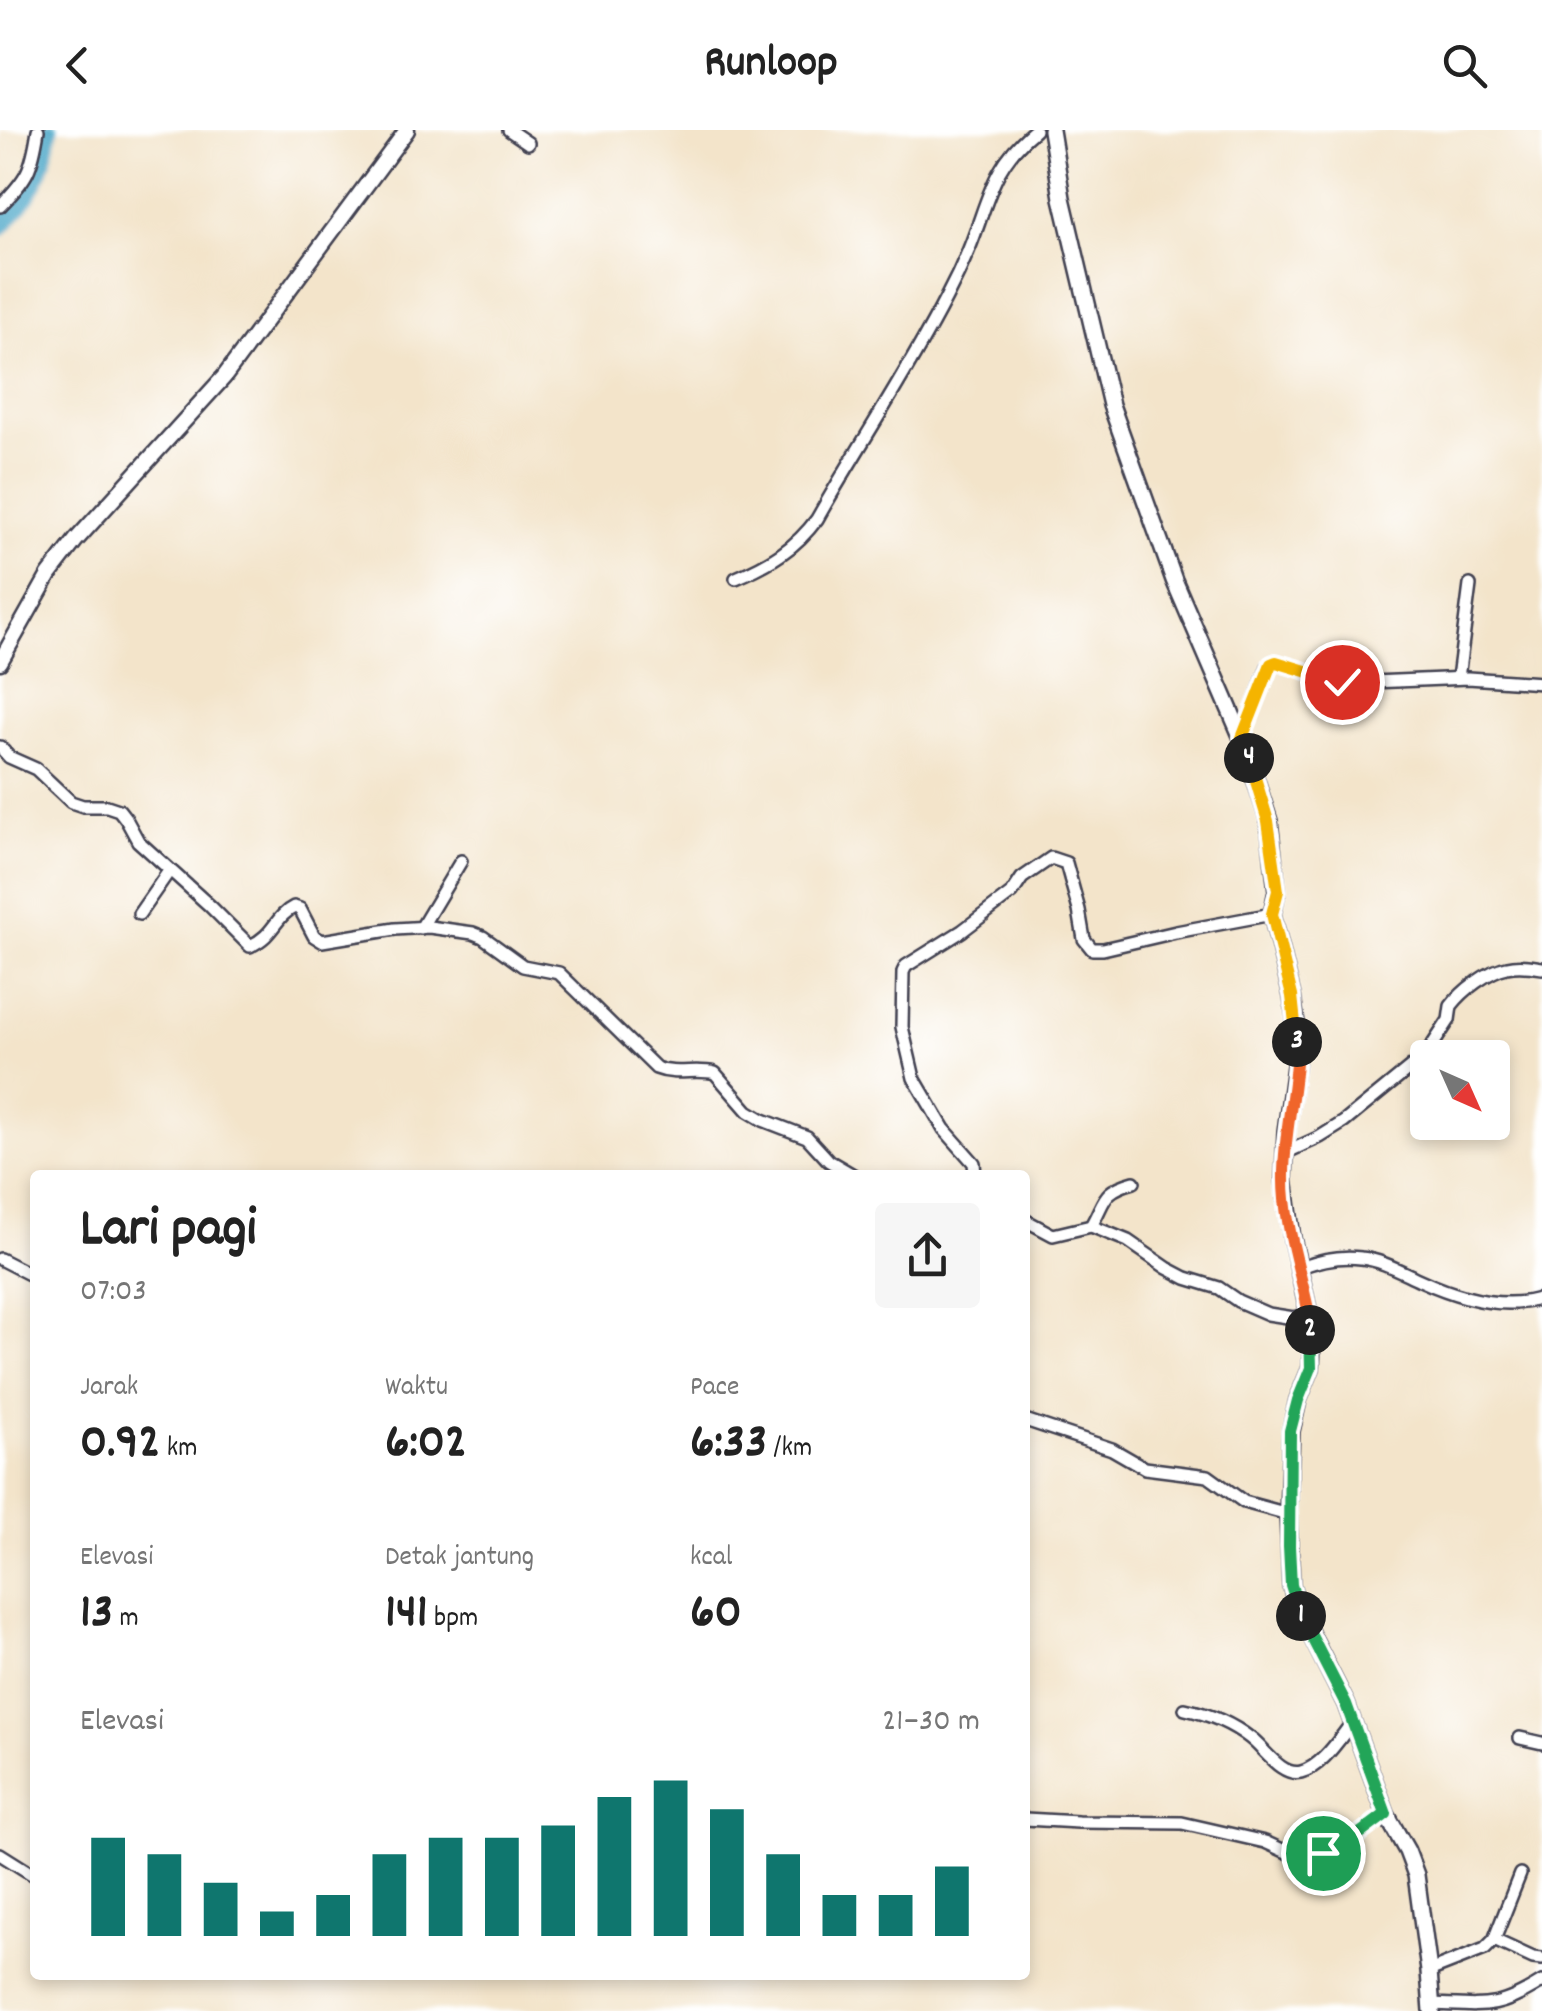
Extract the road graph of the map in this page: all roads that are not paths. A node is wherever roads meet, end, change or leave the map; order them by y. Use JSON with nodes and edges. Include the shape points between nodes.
{"nodes":[{"id":1,"x":38,"y":130,"type":"edge"},
{"id":2,"x":407,"y":130,"type":"edge"},
{"id":3,"x":508,"y":130,"type":"edge"},
{"id":4,"x":1035,"y":130,"type":"edge"},
{"id":5,"x":1050,"y":130,"type":"edge"},
{"id":6,"x":528,"y":143,"type":"dead end"},
{"id":7,"x":0,"y":206,"type":"edge"},
{"id":8,"x":736,"y":578,"type":"dead end"},
{"id":9,"x":1470,"y":585,"type":"dead end"},
{"id":10,"x":0,"y":662,"type":"edge"},
{"id":11,"x":1458,"y":678,"type":"junction"},
{"id":12,"x":1542,"y":684,"type":"edge"},
{"id":13,"x":1242,"y":738,"type":"junction"},
{"id":14,"x":0,"y":747,"type":"edge"},
{"id":15,"x":461,"y":861,"type":"dead end"},
{"id":16,"x":170,"y":870,"type":"junction"},
{"id":17,"x":139,"y":914,"type":"dead end"},
{"id":18,"x":1272,"y":914,"type":"junction"},
{"id":19,"x":421,"y":928,"type":"junction"},
{"id":20,"x":1542,"y":968,"type":"edge"},
{"id":21,"x":1285,"y":1153,"type":"junction"},
{"id":22,"x":844,"y":1170,"type":"edge"},
{"id":23,"x":975,"y":1170,"type":"edge"},
{"id":24,"x":1134,"y":1182,"type":"dead end"},
{"id":25,"x":1030,"y":1223,"type":"edge"},
{"id":26,"x":1091,"y":1226,"type":"junction"},
{"id":27,"x":0,"y":1259,"type":"edge"},
{"id":28,"x":1300,"y":1267,"type":"junction"},
{"id":29,"x":30,"y":1275,"type":"edge"},
{"id":30,"x":1542,"y":1298,"type":"edge"},
{"id":31,"x":1309,"y":1314,"type":"junction"},
{"id":32,"x":1030,"y":1422,"type":"edge"},
{"id":33,"x":1288,"y":1514,"type":"junction"},
{"id":34,"x":1185,"y":1709,"type":"dead end"},
{"id":35,"x":1352,"y":1723,"type":"junction"},
{"id":36,"x":1520,"y":1738,"type":"dead end"},
{"id":37,"x":1542,"y":1743,"type":"edge"},
{"id":38,"x":1386,"y":1814,"type":"junction"},
{"id":39,"x":1030,"y":1819,"type":"edge"},
{"id":40,"x":0,"y":1854,"type":"edge"},
{"id":41,"x":30,"y":1873,"type":"edge"},
{"id":42,"x":1520,"y":1874,"type":"dead end"},
{"id":43,"x":1494,"y":1940,"type":"junction"},
{"id":44,"x":1542,"y":1958,"type":"edge"},
{"id":45,"x":1429,"y":1971,"type":"junction"},
{"id":46,"x":1542,"y":1982,"type":"edge"},
{"id":47,"x":1432,"y":2007,"type":"edge"}],
"edges":[{"from":1,"to":7,"type":"street","via":[[28,175]]},
{"from":2,"to":10,"type":"street","via":[[224,376],[48,575]]},
{"from":3,"to":6,"type":"street"},
{"from":4,"to":8,"type":"street","via":[[1004,162],[945,299],[817,519],[777,559]]},
{"from":5,"to":13,"type":"main road","via":[[1111,405],[1174,580]]},
{"from":9,"to":11,"type":"street"},
{"from":11,"to":12,"type":"street"},
{"from":11,"to":13,"type":"street","via":[[1348,683],[1275,662]]},
{"from":13,"to":18,"type":"main road","via":[[1268,821],[1278,891]]},
{"from":14,"to":16,"type":"street","via":[[70,802],[118,810],[135,838]]},
{"from":15,"to":19,"type":"street"},
{"from":16,"to":17,"type":"street"},
{"from":16,"to":19,"type":"street","via":[[250,946],[294,908],[322,940]]},
{"from":18,"to":21,"type":"main road","via":[[1297,1030]]},
{"from":18,"to":23,"type":"street","via":[[1092,949],[1084,940],[1066,864],[1052,858],[962,932],[906,966],[902,1017],[910,1066]]},
{"from":19,"to":22,"type":"street","via":[[473,934],[523,966],[559,973],[650,1064],[671,1073],[715,1073],[748,1111],[806,1138]]},
{"from":20,"to":21,"type":"street","via":[[1496,970],[1450,1006],[1449,1020],[1426,1055],[1344,1122]]},
{"from":21,"to":28,"type":"main road","via":[[1286,1208]]},
{"from":24,"to":26,"type":"street","via":[[1104,1198]]},
{"from":25,"to":26,"type":"street","via":[[1053,1235]]},
{"from":26,"to":31,"type":"street","via":[[1268,1314]]},
{"from":27,"to":29,"type":"street"},
{"from":28,"to":30,"type":"street","via":[[1324,1258],[1361,1258],[1470,1299]]},
{"from":28,"to":31,"type":"main road"},
{"from":31,"to":33,"type":"main road","via":[[1311,1368],[1290,1431]]},
{"from":32,"to":33,"type":"street","via":[[1112,1449],[1149,1470],[1208,1476],[1244,1502]]},
{"from":33,"to":35,"type":"main road","via":[[1291,1585]]},
{"from":34,"to":35,"type":"street","via":[[1231,1725],[1292,1773],[1318,1763]]},
{"from":35,"to":38,"type":"main road"},
{"from":36,"to":37,"type":"street"},
{"from":38,"to":39,"type":"street","via":[[1350,1841],[1308,1858],[1182,1823]]},
{"from":38,"to":45,"type":"main road","via":[[1416,1875]]},
{"from":40,"to":41,"type":"street"},
{"from":42,"to":43,"type":"street"},
{"from":43,"to":44,"type":"street"},
{"from":43,"to":45,"type":"street"},
{"from":45,"to":47,"type":"main road"},
{"from":46,"to":47,"type":"street","via":[[1493,2006]]}]}
